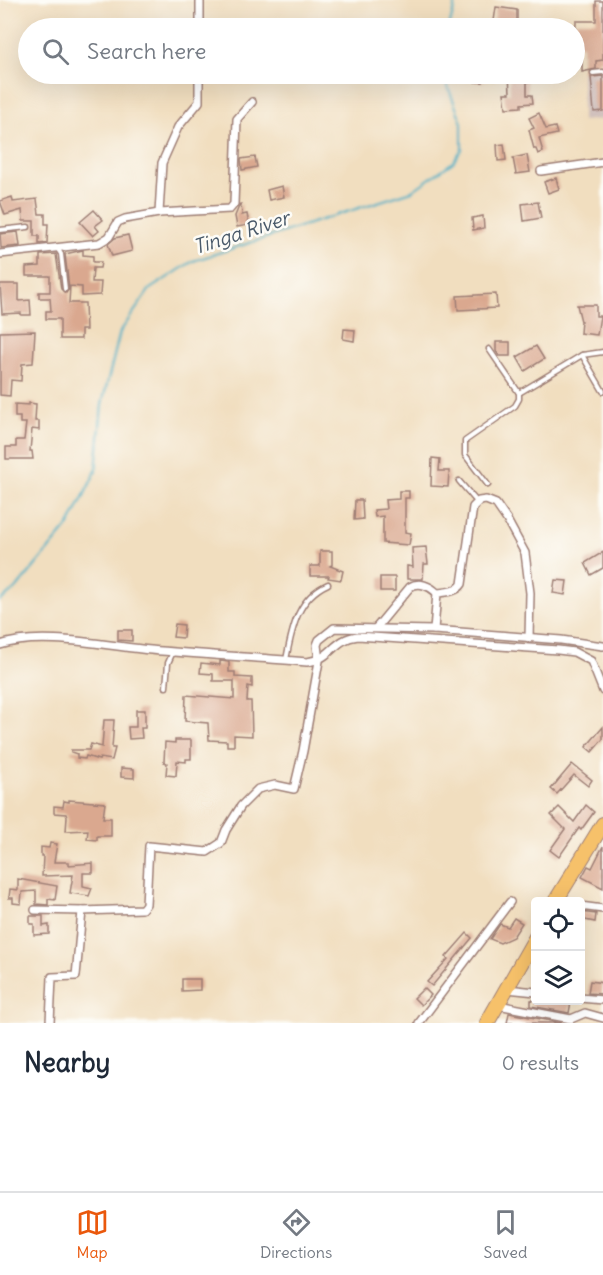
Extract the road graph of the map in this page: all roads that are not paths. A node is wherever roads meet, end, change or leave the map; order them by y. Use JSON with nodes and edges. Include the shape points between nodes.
{"nodes":[{"id":1,"x":200,"y":0,"type":"edge"},
{"id":2,"x":200,"y":18,"type":"edge"},
{"id":3,"x":603,"y":72,"type":"edge"},
{"id":4,"x":593,"y":73,"type":"dead end"},
{"id":5,"x":200,"y":84,"type":"edge"},
{"id":6,"x":252,"y":102,"type":"dead end"},
{"id":7,"x":603,"y":162,"type":"edge"},
{"id":8,"x":541,"y":171,"type":"dead end"},
{"id":9,"x":159,"y":213,"type":"junction"},
{"id":10,"x":28,"y":227,"type":"dead end"},
{"id":11,"x":0,"y":230,"type":"edge"},
{"id":12,"x":57,"y":247,"type":"junction"},
{"id":13,"x":0,"y":254,"type":"edge"},
{"id":14,"x":65,"y":289,"type":"dead end"},
{"id":15,"x":489,"y":349,"type":"dead end"},
{"id":16,"x":603,"y":352,"type":"edge"},
{"id":17,"x":582,"y":355,"type":"junction"},
{"id":18,"x":603,"y":391,"type":"edge"},
{"id":19,"x":519,"y":393,"type":"junction"},
{"id":20,"x":459,"y":481,"type":"dead end"},
{"id":21,"x":488,"y":485,"type":"dead end"},
{"id":22,"x":477,"y":502,"type":"junction"},
{"id":23,"x":328,"y":584,"type":"dead end"},
{"id":24,"x":437,"y":593,"type":"junction"},
{"id":25,"x":376,"y":628,"type":"junction"},
{"id":26,"x":434,"y":630,"type":"junction"},
{"id":27,"x":529,"y":638,"type":"junction"},
{"id":28,"x":0,"y":645,"type":"edge"},
{"id":29,"x":603,"y":646,"type":"edge"},
{"id":30,"x":174,"y":651,"type":"junction"},
{"id":31,"x":286,"y":660,"type":"junction"},
{"id":32,"x":319,"y":661,"type":"junction"},
{"id":33,"x":166,"y":687,"type":"dead end"},
{"id":34,"x":603,"y":691,"type":"edge"},
{"id":35,"x":603,"y":824,"type":"edge"},
{"id":36,"x":558,"y":897,"type":"edge"},
{"id":37,"x":510,"y":902,"type":"dead end"},
{"id":38,"x":585,"y":907,"type":"edge"},
{"id":39,"x":603,"y":909,"type":"edge"},
{"id":40,"x":36,"y":910,"type":"dead end"},
{"id":41,"x":82,"y":911,"type":"junction"},
{"id":42,"x":531,"y":946,"type":"edge"},
{"id":43,"x":507,"y":989,"type":"junction"},
{"id":44,"x":531,"y":991,"type":"edge"},
{"id":45,"x":585,"y":998,"type":"edge"},
{"id":46,"x":603,"y":1000,"type":"edge"},
{"id":47,"x":498,"y":1005,"type":"junction"},
{"id":48,"x":603,"y":1018,"type":"edge"},
{"id":49,"x":50,"y":1023,"type":"edge"},
{"id":50,"x":419,"y":1023,"type":"edge"},
{"id":51,"x":487,"y":1023,"type":"edge"}],
"edges":[{"from":1,"to":2,"type":"street"},
{"from":3,"to":4,"type":"lane"},
{"from":5,"to":9,"type":"street","via":[[199,102],[178,127],[162,164]]},
{"from":6,"to":9,"type":"street","via":[[237,118],[232,208]]},
{"from":7,"to":8,"type":"street"},
{"from":9,"to":12,"type":"street","via":[[123,219],[99,243]]},
{"from":10,"to":11,"type":"lane"},
{"from":12,"to":13,"type":"street"},
{"from":12,"to":14,"type":"lane"},
{"from":15,"to":19,"type":"lane"},
{"from":16,"to":17,"type":"lane"},
{"from":17,"to":18,"type":"lane"},
{"from":17,"to":19,"type":"lane"},
{"from":19,"to":21,"type":"lane","via":[[515,406],[465,441],[465,455]]},
{"from":20,"to":22,"type":"lane"},
{"from":22,"to":24,"type":"street","via":[[473,507],[462,584],[454,591]]},
{"from":22,"to":27,"type":"street","via":[[496,504],[525,553],[530,593]]},
{"from":23,"to":31,"type":"lane","via":[[304,602],[292,628]]},
{"from":24,"to":25,"type":"street","via":[[431,587],[414,584]]},
{"from":24,"to":26,"type":"street"},
{"from":25,"to":26,"type":"street"},
{"from":25,"to":32,"type":"street","via":[[334,628],[319,640]]},
{"from":26,"to":27,"type":"street"},
{"from":27,"to":29,"type":"street"},
{"from":28,"to":30,"type":"street","via":[[17,640],[51,640]]},
{"from":30,"to":31,"type":"street"},
{"from":30,"to":33,"type":"lane","via":[[168,663]]},
{"from":31,"to":32,"type":"street"},
{"from":32,"to":34,"type":"street","via":[[341,640],[358,636],[566,651],[591,661]]},
{"from":32,"to":41,"type":"street","via":[[294,789],[275,785],[258,789],[241,806],[221,843],[207,852],[149,846],[146,904],[142,909]]},
{"from":35,"to":36,"type":"highway"},
{"from":37,"to":50,"type":"street"},
{"from":38,"to":39,"type":"street"},
{"from":40,"to":41,"type":"street"},
{"from":41,"to":49,"type":"street","via":[[76,976],[52,977]]},
{"from":42,"to":43,"type":"highway"},
{"from":43,"to":44,"type":"street"},
{"from":43,"to":47,"type":"highway"},
{"from":45,"to":46,"type":"street"},
{"from":47,"to":48,"type":"street","via":[[571,1019],[585,1013]]},
{"from":47,"to":51,"type":"highway"}]}
